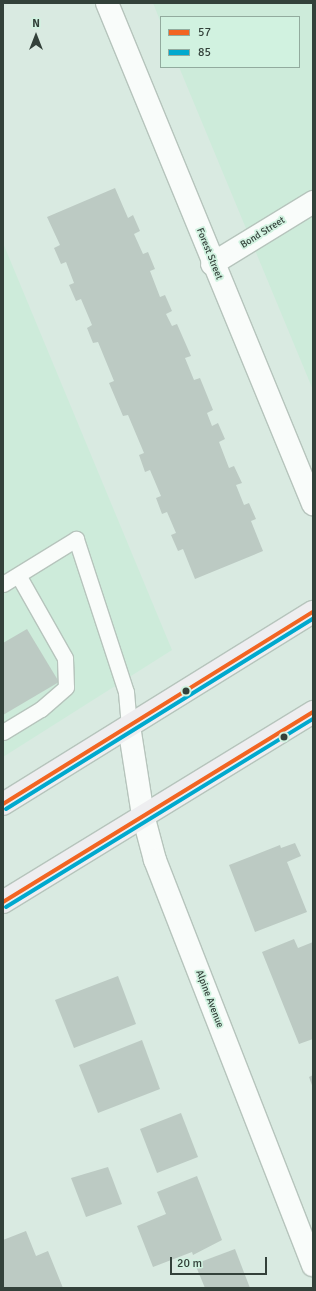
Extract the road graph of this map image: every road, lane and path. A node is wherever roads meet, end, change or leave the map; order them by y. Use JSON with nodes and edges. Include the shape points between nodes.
{"nodes":[{"id":1,"x":107,"y":3,"type":"edge"},
{"id":2,"x":313,"y":202,"type":"edge"},
{"id":3,"x":212,"y":264,"type":"junction"},
{"id":4,"x":313,"y":504,"type":"edge"},
{"id":5,"x":18,"y":575,"type":"junction"},
{"id":6,"x":3,"y":584,"type":"edge"},
{"id":7,"x":313,"y":612,"type":"edge"},
{"id":8,"x":313,"y":712,"type":"edge"},
{"id":9,"x":129,"y":726,"type":"junction"},
{"id":10,"x":3,"y":732,"type":"edge"},
{"id":11,"x":3,"y":804,"type":"edge"},
{"id":12,"x":143,"y":815,"type":"junction"},
{"id":13,"x":3,"y":902,"type":"edge"},
{"id":14,"x":313,"y":1265,"type":"edge"}],
"edges":[{"from":1,"to":3,"type":"street","name":"Forest Street"},
{"from":2,"to":3,"type":"street","name":"Bond Street"},
{"from":3,"to":4,"type":"street","name":"Forest Street"},
{"from":5,"to":6,"type":"lane"},
{"from":5,"to":9,"type":"lane","via":[[76,539],[126,692]]},
{"from":5,"to":10,"type":"lane","via":[[65,658],[66,687],[41,709]]},
{"from":7,"to":9,"type":"main road"},
{"from":8,"to":12,"type":"main road"},
{"from":9,"to":11,"type":"main road"},
{"from":9,"to":12,"type":"street","name":"Alpine Avenue"},
{"from":12,"to":13,"type":"main road"},
{"from":12,"to":14,"type":"street","name":"Alpine Avenue","via":[[155,860]]}]}
